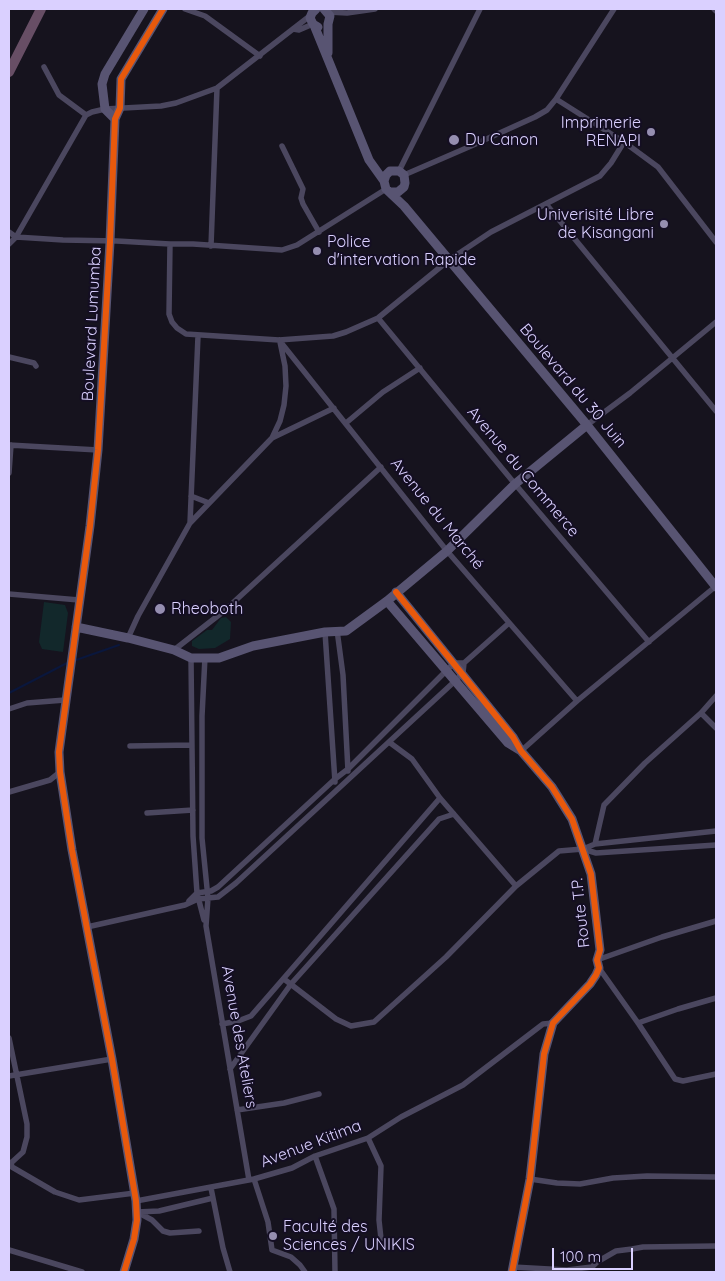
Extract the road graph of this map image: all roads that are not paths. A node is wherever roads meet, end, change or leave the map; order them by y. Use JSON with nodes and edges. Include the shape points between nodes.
{"nodes":[{"id":1,"x":40,"y":9,"type":"edge"},
{"id":2,"x":144,"y":9,"type":"edge"},
{"id":3,"x":163,"y":9,"type":"edge"},
{"id":4,"x":185,"y":9,"type":"edge"},
{"id":5,"x":375,"y":9,"type":"edge"},
{"id":6,"x":480,"y":9,"type":"edge"},
{"id":7,"x":614,"y":9,"type":"edge"},
{"id":8,"x":313,"y":14,"type":"edge"},
{"id":9,"x":328,"y":14,"type":"edge"},
{"id":10,"x":293,"y":29,"type":"junction"},
{"id":11,"x":260,"y":56,"type":"junction"},
{"id":12,"x":328,"y":59,"type":"junction"},
{"id":13,"x":44,"y":67,"type":"dead end"},
{"id":14,"x":9,"y":72,"type":"edge"},
{"id":15,"x":105,"y":74,"type":"junction"},
{"id":16,"x":121,"y":79,"type":"junction"},
{"id":17,"x":217,"y":88,"type":"junction"},
{"id":18,"x":556,"y":99,"type":"junction"},
{"id":19,"x":120,"y":108,"type":"junction"},
{"id":20,"x":105,"y":109,"type":"junction"},
{"id":21,"x":86,"y":115,"type":"junction"},
{"id":22,"x":115,"y":118,"type":"junction"},
{"id":23,"x":624,"y":142,"type":"junction"},
{"id":24,"x":282,"y":146,"type":"dead end"},
{"id":25,"x":369,"y":160,"type":"junction"},
{"id":26,"x":398,"y":173,"type":"junction"},
{"id":27,"x":387,"y":187,"type":"junction"},
{"id":28,"x":404,"y":187,"type":"junction"},
{"id":29,"x":546,"y":204,"type":"junction"},
{"id":30,"x":404,"y":206,"type":"junction"},
{"id":31,"x":9,"y":232,"type":"edge"},
{"id":32,"x":318,"y":232,"type":"junction"},
{"id":33,"x":16,"y":237,"type":"junction"},
{"id":34,"x":110,"y":242,"type":"junction"},
{"id":35,"x":716,"y":242,"type":"edge"},
{"id":36,"x":9,"y":244,"type":"edge"},
{"id":37,"x":170,"y":244,"type":"junction"},
{"id":38,"x":211,"y":246,"type":"junction"},
{"id":39,"x":448,"y":260,"type":"junction"},
{"id":40,"x":378,"y":318,"type":"junction"},
{"id":41,"x":716,"y":322,"type":"edge"},
{"id":42,"x":198,"y":336,"type":"junction"},
{"id":43,"x":279,"y":340,"type":"junction"},
{"id":44,"x":9,"y":357,"type":"edge"},
{"id":45,"x":672,"y":358,"type":"junction"},
{"id":46,"x":36,"y":366,"type":"dead end"},
{"id":47,"x":420,"y":368,"type":"junction"},
{"id":48,"x":334,"y":408,"type":"junction"},
{"id":49,"x":716,"y":411,"type":"edge"},
{"id":50,"x":346,"y":423,"type":"junction"},
{"id":51,"x":587,"y":425,"type":"junction"},
{"id":52,"x":272,"y":438,"type":"junction"},
{"id":53,"x":10,"y":445,"type":"edge"},
{"id":54,"x":98,"y":450,"type":"junction"},
{"id":55,"x":382,"y":467,"type":"junction"},
{"id":56,"x":9,"y":473,"type":"edge"},
{"id":57,"x":515,"y":484,"type":"junction"},
{"id":58,"x":191,"y":496,"type":"junction"},
{"id":59,"x":209,"y":503,"type":"junction"},
{"id":60,"x":190,"y":523,"type":"junction"},
{"id":61,"x":447,"y":551,"type":"junction"},
{"id":62,"x":716,"y":587,"type":"edge"},
{"id":63,"x":396,"y":592,"type":"junction"},
{"id":64,"x":9,"y":594,"type":"edge"},
{"id":65,"x":79,"y":600,"type":"junction"},
{"id":66,"x":387,"y":601,"type":"junction"},
{"id":67,"x":509,"y":623,"type":"junction"},
{"id":68,"x":76,"y":627,"type":"junction"},
{"id":69,"x":337,"y":630,"type":"junction"},
{"id":70,"x":325,"y":632,"type":"junction"},
{"id":71,"x":128,"y":638,"type":"junction"},
{"id":72,"x":649,"y":642,"type":"junction"},
{"id":73,"x":174,"y":650,"type":"junction"},
{"id":74,"x":205,"y":657,"type":"junction"},
{"id":75,"x":192,"y":658,"type":"junction"},
{"id":76,"x":459,"y":663,"type":"junction"},
{"id":77,"x":446,"y":671,"type":"junction"},
{"id":78,"x":463,"y":673,"type":"junction"},
{"id":79,"x":456,"y":681,"type":"junction"},
{"id":80,"x":716,"y":696,"type":"edge"},
{"id":81,"x":65,"y":700,"type":"junction"},
{"id":82,"x":577,"y":701,"type":"junction"},
{"id":83,"x":9,"y":709,"type":"edge"},
{"id":84,"x":700,"y":713,"type":"junction"},
{"id":85,"x":716,"y":728,"type":"edge"},
{"id":86,"x":389,"y":742,"type":"junction"},
{"id":87,"x":192,"y":745,"type":"junction"},
{"id":88,"x":130,"y":746,"type":"dead end"},
{"id":89,"x":521,"y":751,"type":"junction"},
{"id":90,"x":348,"y":769,"type":"junction"},
{"id":91,"x":60,"y":772,"type":"junction"},
{"id":92,"x":335,"y":779,"type":"junction"},
{"id":93,"x":348,"y":780,"type":"junction"},
{"id":94,"x":9,"y":792,"type":"edge"},
{"id":95,"x":335,"y":792,"type":"junction"},
{"id":96,"x":440,"y":798,"type":"junction"},
{"id":97,"x":193,"y":810,"type":"junction"},
{"id":98,"x":147,"y":813,"type":"dead end"},
{"id":99,"x":454,"y":814,"type":"junction"},
{"id":100,"x":716,"y":831,"type":"edge"},
{"id":101,"x":595,"y":844,"type":"junction"},
{"id":102,"x":716,"y":845,"type":"edge"},
{"id":103,"x":398,"y":847,"type":"junction"},
{"id":104,"x":583,"y":849,"type":"junction"},
{"id":105,"x":405,"y":857,"type":"junction"},
{"id":106,"x":516,"y":886,"type":"junction"},
{"id":107,"x":207,"y":891,"type":"junction"},
{"id":108,"x":197,"y":896,"type":"junction"},
{"id":109,"x":208,"y":898,"type":"junction"},
{"id":110,"x":716,"y":921,"type":"edge"},
{"id":111,"x":87,"y":926,"type":"junction"},
{"id":112,"x":206,"y":926,"type":"junction"},
{"id":113,"x":598,"y":964,"type":"junction"},
{"id":114,"x":284,"y":979,"type":"junction"},
{"id":115,"x":291,"y":984,"type":"junction"},
{"id":116,"x":716,"y":998,"type":"edge"},
{"id":117,"x":553,"y":1023,"type":"junction"},
{"id":118,"x":638,"y":1023,"type":"junction"},
{"id":119,"x":222,"y":1024,"type":"junction"},
{"id":120,"x":9,"y":1038,"type":"edge"},
{"id":121,"x":112,"y":1059,"type":"junction"},
{"id":122,"x":230,"y":1069,"type":"junction"},
{"id":123,"x":716,"y":1074,"type":"edge"},
{"id":124,"x":17,"y":1075,"type":"junction"},
{"id":125,"x":9,"y":1076,"type":"edge"},
{"id":126,"x":319,"y":1094,"type":"dead end"},
{"id":127,"x":237,"y":1110,"type":"junction"},
{"id":128,"x":368,"y":1138,"type":"junction"},
{"id":129,"x":315,"y":1156,"type":"junction"},
{"id":130,"x":10,"y":1162,"type":"edge"},
{"id":131,"x":716,"y":1176,"type":"edge"},
{"id":132,"x":530,"y":1179,"type":"junction"},
{"id":133,"x":252,"y":1180,"type":"junction"},
{"id":134,"x":211,"y":1188,"type":"junction"},
{"id":135,"x":136,"y":1197,"type":"junction"},
{"id":136,"x":213,"y":1198,"type":"junction"},
{"id":137,"x":137,"y":1212,"type":"junction"},
{"id":138,"x":199,"y":1231,"type":"dead end"},
{"id":139,"x":381,"y":1240,"type":"dead end"},
{"id":140,"x":716,"y":1246,"type":"edge"},
{"id":141,"x":9,"y":1250,"type":"edge"},
{"id":142,"x":513,"y":1269,"type":"edge"},
{"id":143,"x":82,"y":1272,"type":"edge"},
{"id":144,"x":124,"y":1272,"type":"edge"},
{"id":145,"x":230,"y":1272,"type":"edge"},
{"id":146,"x":305,"y":1272,"type":"edge"},
{"id":147,"x":335,"y":1272,"type":"edge"}],
"edges":[{"from":1,"to":14,"type":"highway"},
{"from":2,"to":15,"type":"street"},
{"from":3,"to":16,"type":"street","name":"Boulevard Lumumba"},
{"from":4,"to":11,"type":"street","via":[[205,16]]},
{"from":5,"to":9,"type":"street"},
{"from":6,"to":26,"type":"street"},
{"from":7,"to":18,"type":"street"},
{"from":8,"to":9,"type":"street","via":[[318,27],[324,27]]},
{"from":8,"to":10,"type":"street"},
{"from":8,"to":10,"type":"street","via":[[299,30]]},
{"from":8,"to":12,"type":"street"},
{"from":9,"to":12,"type":"street"},
{"from":10,"to":11,"type":"street"},
{"from":11,"to":17,"type":"street"},
{"from":12,"to":25,"type":"street"},
{"from":13,"to":21,"type":"street","via":[[59,95]]},
{"from":15,"to":16,"type":"street"},
{"from":15,"to":20,"type":"street","via":[[102,84]]},
{"from":16,"to":19,"type":"street","name":"Boulevard Lumumba"},
{"from":17,"to":19,"type":"street","via":[[176,104]]},
{"from":17,"to":38,"type":"street"},
{"from":18,"to":23,"type":"street"},
{"from":18,"to":26,"type":"street","via":[[547,110],[534,117]]},
{"from":19,"to":20,"type":"street"},
{"from":19,"to":22,"type":"street","name":"Boulevard Lumumba"},
{"from":20,"to":21,"type":"street"},
{"from":20,"to":22,"type":"street"},
{"from":21,"to":33,"type":"street"},
{"from":22,"to":34,"type":"street","name":"Boulevard Lumumba"},
{"from":23,"to":29,"type":"street","via":[[600,176]]},
{"from":23,"to":35,"type":"street","via":[[658,167]]},
{"from":24,"to":32,"type":"street","via":[[303,190],[303,204]]},
{"from":25,"to":26,"type":"street"},
{"from":25,"to":27,"type":"street","name":"Boulevard du 30 Juin"},
{"from":26,"to":27,"type":"street","via":[[386,175]]},
{"from":26,"to":28,"type":"street"},
{"from":27,"to":28,"type":"street","via":[[398,192]]},
{"from":27,"to":30,"type":"street","name":"Boulevard du 30 Juin"},
{"from":27,"to":32,"type":"street"},
{"from":28,"to":30,"type":"street"},
{"from":29,"to":39,"type":"street","via":[[491,232]]},
{"from":29,"to":45,"type":"street"},
{"from":30,"to":39,"type":"street","name":"Boulevard du 30 Juin"},
{"from":31,"to":33,"type":"street"},
{"from":32,"to":38,"type":"street","via":[[282,250]]},
{"from":33,"to":34,"type":"street"},
{"from":33,"to":36,"type":"street"},
{"from":34,"to":37,"type":"street"},
{"from":34,"to":54,"type":"street","name":"Boulevard Lumumba"},
{"from":37,"to":38,"type":"street"},
{"from":37,"to":42,"type":"street","via":[[169,314],[177,328]]},
{"from":39,"to":40,"type":"street"},
{"from":39,"to":51,"type":"street","name":"Boulevard du 30 Juin"},
{"from":40,"to":43,"type":"street","via":[[333,336]]},
{"from":40,"to":47,"type":"street","name":"Avenue du Commerce"},
{"from":41,"to":45,"type":"street"},
{"from":42,"to":43,"type":"street"},
{"from":42,"to":58,"type":"street"},
{"from":43,"to":48,"type":"street","name":"Avenue du Marché"},
{"from":43,"to":52,"type":"street","via":[[286,386],[280,421]]},
{"from":44,"to":46,"type":"street"},
{"from":45,"to":49,"type":"street"},
{"from":45,"to":51,"type":"street"},
{"from":47,"to":50,"type":"street","via":[[383,392]]},
{"from":47,"to":57,"type":"street","name":"Avenue du Commerce"},
{"from":48,"to":50,"type":"street","name":"Avenue du Marché"},
{"from":48,"to":52,"type":"street"},
{"from":50,"to":55,"type":"street","name":"Avenue du Marché"},
{"from":51,"to":57,"type":"street"},
{"from":51,"to":62,"type":"street","name":"Boulevard du 30 Juin"},
{"from":52,"to":59,"type":"street"},
{"from":53,"to":54,"type":"street"},
{"from":53,"to":56,"type":"street"},
{"from":54,"to":65,"type":"street","name":"Boulevard Lumumba"},
{"from":55,"to":61,"type":"street","name":"Avenue du Marché"},
{"from":55,"to":73,"type":"street","via":[[224,611]]},
{"from":57,"to":61,"type":"street"},
{"from":57,"to":72,"type":"street","name":"Avenue du Commerce"},
{"from":58,"to":59,"type":"street"},
{"from":58,"to":60,"type":"street"},
{"from":59,"to":60,"type":"street"},
{"from":60,"to":71,"type":"street"},
{"from":61,"to":63,"type":"street"},
{"from":61,"to":67,"type":"street","name":"Avenue du Marché"},
{"from":62,"to":72,"type":"street"},
{"from":63,"to":66,"type":"street"},
{"from":63,"to":76,"type":"street","name":"Route T.P."},
{"from":64,"to":65,"type":"street"},
{"from":65,"to":68,"type":"street","name":"Boulevard Lumumba"},
{"from":66,"to":69,"type":"street","via":[[346,631]]},
{"from":66,"to":77,"type":"street","name":"Route T.P."},
{"from":67,"to":76,"type":"street"},
{"from":67,"to":82,"type":"street","name":"Avenue du Marché"},
{"from":68,"to":71,"type":"street"},
{"from":68,"to":81,"type":"street","name":"Boulevard Lumumba"},
{"from":69,"to":70,"type":"street"},
{"from":69,"to":90,"type":"street"},
{"from":70,"to":74,"type":"street","via":[[252,646],[219,658]]},
{"from":70,"to":92,"type":"street"},
{"from":71,"to":73,"type":"street"},
{"from":72,"to":82,"type":"street"},
{"from":73,"to":75,"type":"street"},
{"from":74,"to":75,"type":"street"},
{"from":74,"to":107,"type":"street","name":"Avenue des Ateliers","via":[[202,829]]},
{"from":75,"to":87,"type":"street"},
{"from":76,"to":77,"type":"street"},
{"from":76,"to":78,"type":"street","name":"Route T.P."},
{"from":77,"to":79,"type":"street","name":"Route T.P."},
{"from":77,"to":90,"type":"street"},
{"from":78,"to":79,"type":"street"},
{"from":78,"to":89,"type":"street","name":"Route T.P."},
{"from":79,"to":86,"type":"street"},
{"from":79,"to":89,"type":"street","name":"Route T.P.","via":[[508,744]]},
{"from":80,"to":84,"type":"street"},
{"from":81,"to":83,"type":"street","via":[[27,703]]},
{"from":81,"to":91,"type":"street","name":"Boulevard Lumumba","via":[[59,739]]},
{"from":82,"to":89,"type":"street"},
{"from":84,"to":85,"type":"street"},
{"from":84,"to":101,"type":"street","via":[[604,805]]},
{"from":86,"to":93,"type":"street"},
{"from":86,"to":96,"type":"street","via":[[412,759]]},
{"from":87,"to":88,"type":"street"},
{"from":87,"to":97,"type":"street"},
{"from":89,"to":104,"type":"street","name":"Route T.P.","via":[[552,787],[572,819]]},
{"from":90,"to":92,"type":"street"},
{"from":90,"to":93,"type":"street"},
{"from":91,"to":94,"type":"street","via":[[50,780]]},
{"from":91,"to":111,"type":"street","name":"Boulevard Lumumba"},
{"from":92,"to":95,"type":"street"},
{"from":92,"to":107,"type":"street","via":[[218,887]]},
{"from":93,"to":95,"type":"street"},
{"from":95,"to":109,"type":"street","via":[[236,883],[218,897]]},
{"from":96,"to":99,"type":"street"},
{"from":96,"to":103,"type":"street"},
{"from":97,"to":98,"type":"street"},
{"from":97,"to":108,"type":"street"},
{"from":99,"to":105,"type":"street","via":[[439,819]]},
{"from":99,"to":106,"type":"street"},
{"from":100,"to":101,"type":"street"},
{"from":101,"to":104,"type":"street"},
{"from":102,"to":104,"type":"street","via":[[596,853]]},
{"from":103,"to":105,"type":"street"},
{"from":103,"to":114,"type":"street"},
{"from":104,"to":106,"type":"street","via":[[559,851]]},
{"from":104,"to":113,"type":"street","name":"Route T.P.","via":[[591,874],[596,912],[600,950]]},
{"from":105,"to":115,"type":"street"},
{"from":106,"to":115,"type":"street","via":[[374,1022],[351,1026],[336,1020]]},
{"from":107,"to":108,"type":"street"},
{"from":107,"to":109,"type":"street","name":"Avenue des Ateliers"},
{"from":108,"to":109,"type":"street"},
{"from":108,"to":111,"type":"street","via":[[185,905]]},
{"from":108,"to":112,"type":"street"},
{"from":109,"to":112,"type":"street","name":"Avenue des Ateliers"},
{"from":110,"to":113,"type":"street","via":[[662,937]]},
{"from":111,"to":121,"type":"street","name":"Boulevard Lumumba"},
{"from":112,"to":119,"type":"street","name":"Avenue des Ateliers"},
{"from":113,"to":117,"type":"street","name":"Route T.P.","via":[[590,984]]},
{"from":113,"to":118,"type":"street"},
{"from":114,"to":115,"type":"street"},
{"from":114,"to":119,"type":"street","via":[[251,1016]]},
{"from":115,"to":122,"type":"street"},
{"from":116,"to":118,"type":"street"},
{"from":117,"to":128,"type":"street","name":"Avenue Kitima","via":[[542,1024],[463,1085]]},
{"from":117,"to":132,"type":"street","name":"Route T.P.","via":[[544,1054]]},
{"from":118,"to":123,"type":"street","via":[[675,1079],[682,1082]]},
{"from":119,"to":122,"type":"street","name":"Avenue des Ateliers"},
{"from":120,"to":124,"type":"street"},
{"from":121,"to":124,"type":"street"},
{"from":121,"to":135,"type":"street","name":"Boulevard Lumumba"},
{"from":122,"to":127,"type":"street","name":"Avenue des Ateliers"},
{"from":124,"to":125,"type":"street"},
{"from":124,"to":130,"type":"street","via":[[27,1136],[23,1152]]},
{"from":126,"to":127,"type":"street"},
{"from":127,"to":133,"type":"street","name":"Avenue des Ateliers"},
{"from":128,"to":129,"type":"street","name":"Avenue Kitima"},
{"from":128,"to":139,"type":"street","via":[[380,1166]]},
{"from":129,"to":133,"type":"street","name":"Avenue Kitima","via":[[292,1168]]},
{"from":129,"to":147,"type":"street","via":[[334,1209]]},
{"from":130,"to":135,"type":"street","name":"Avenue Kitima","via":[[12,1167],[55,1192],[79,1200]]},
{"from":131,"to":132,"type":"street","via":[[638,1176],[580,1184]]},
{"from":132,"to":142,"type":"street","name":"Route T.P."},
{"from":133,"to":134,"type":"street","name":"Avenue Kitima"},
{"from":133,"to":146,"type":"street","name":"Avenue des Ateliers","via":[[268,1222],[272,1250],[291,1257]]},
{"from":134,"to":135,"type":"street","name":"Avenue Kitima"},
{"from":134,"to":136,"type":"street"},
{"from":135,"to":137,"type":"street","name":"Boulevard Lumumba"},
{"from":136,"to":137,"type":"street","via":[[159,1211]]},
{"from":136,"to":145,"type":"street"},
{"from":137,"to":138,"type":"street","via":[[163,1231]]},
{"from":137,"to":144,"type":"street","name":"Boulevard Lumumba","via":[[134,1239]]},
{"from":140,"to":142,"type":"street","via":[[643,1247],[616,1251],[592,1267]]},
{"from":141,"to":143,"type":"street"}]}
